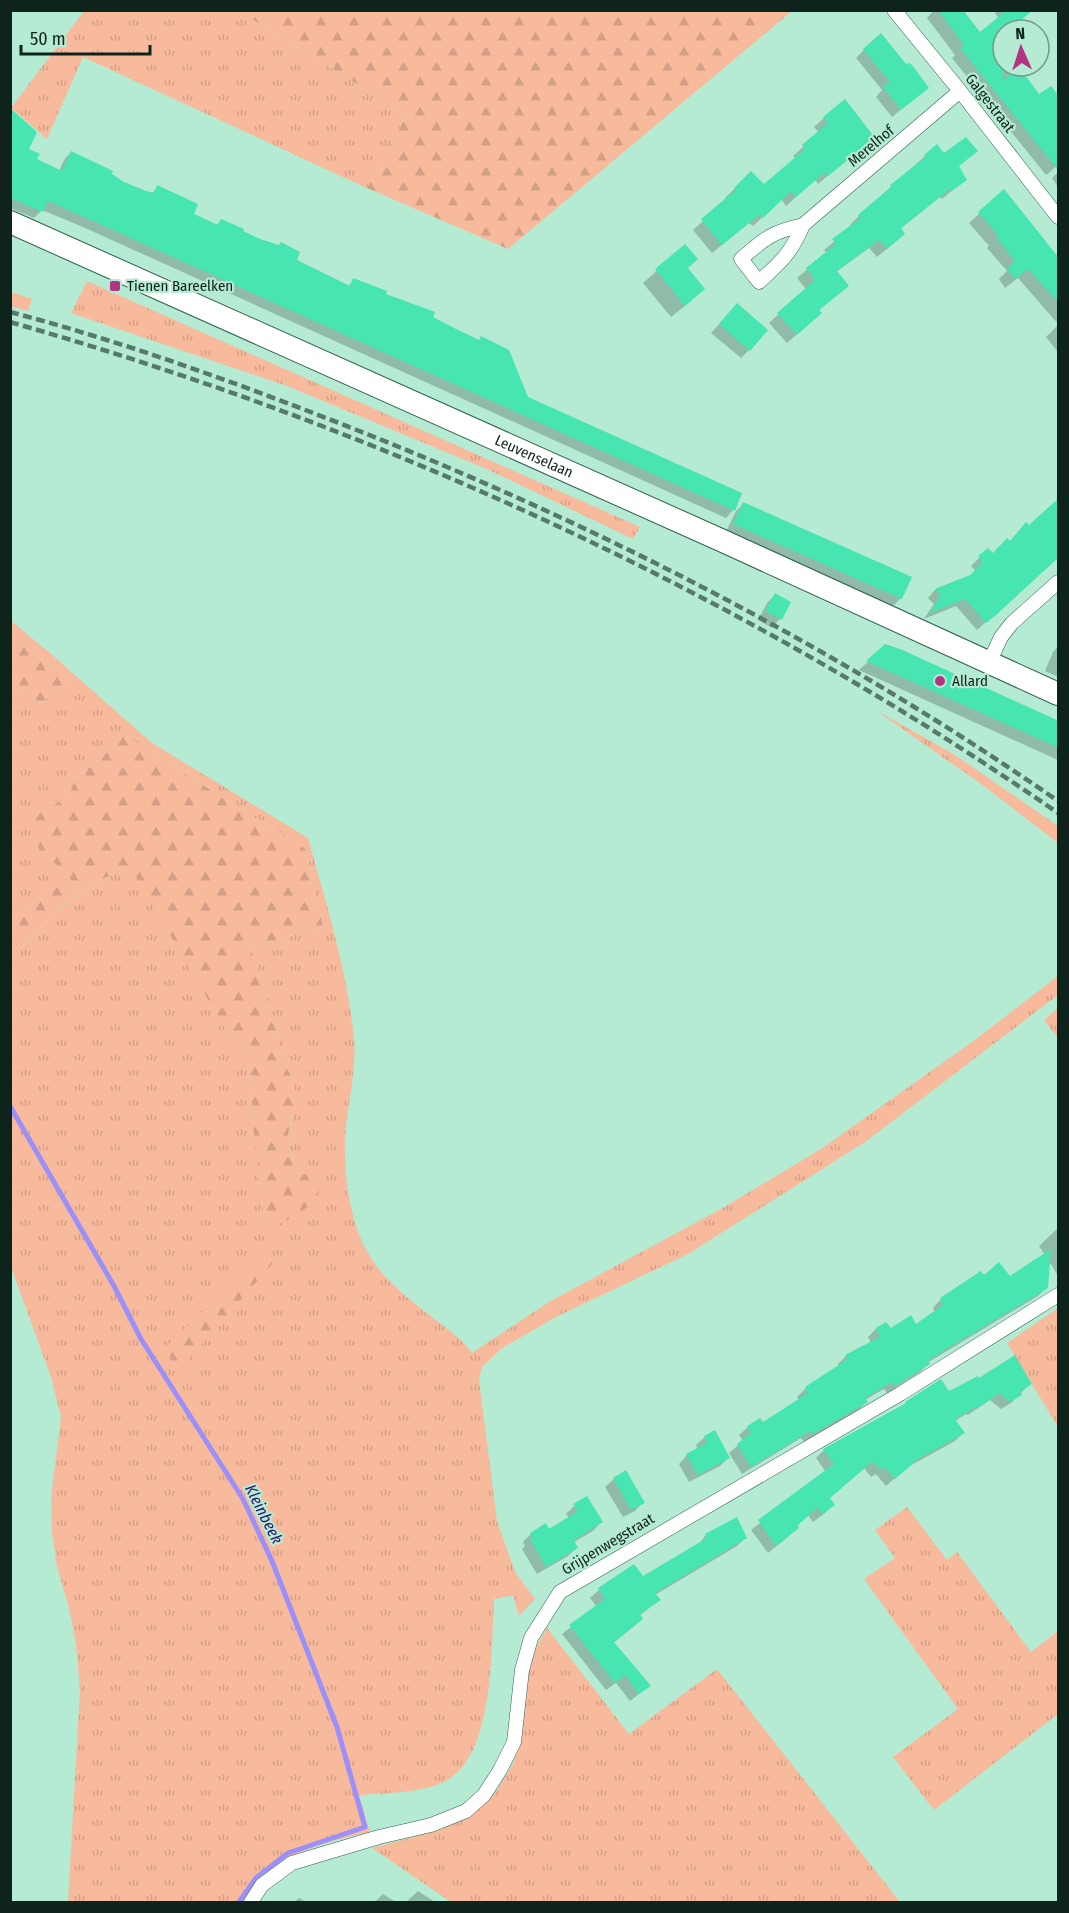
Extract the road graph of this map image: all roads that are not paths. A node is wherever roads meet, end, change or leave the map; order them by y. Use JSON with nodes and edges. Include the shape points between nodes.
{"nodes":[{"id":1,"x":894,"y":10,"type":"edge"},
{"id":2,"x":960,"y":91,"type":"junction"},
{"id":3,"x":1059,"y":217,"type":"edge"},
{"id":4,"x":10,"y":222,"type":"edge"},
{"id":5,"x":803,"y":225,"type":"junction"},
{"id":6,"x":1059,"y":582,"type":"edge"},
{"id":7,"x":989,"y":663,"type":"junction"},
{"id":8,"x":1059,"y":694,"type":"edge"},
{"id":9,"x":1059,"y":1295,"type":"edge"},
{"id":10,"x":251,"y":1902,"type":"edge"}],
"edges":[{"from":1,"to":2,"type":"street","name":"Galgestraat"},
{"from":2,"to":3,"type":"street","name":"Galgestraat"},
{"from":2,"to":5,"type":"street","name":"Merelhof"},
{"from":4,"to":7,"type":"main road","name":"Leuvenselaan"},
{"from":5,"to":5,"type":"street","name":"Merelhof","via":[[767,236],[741,259],[759,282],[783,262]]},
{"from":6,"to":7,"type":"street","via":[[1012,623]]},
{"from":7,"to":8,"type":"main road","name":"Leuvenselaan"},
{"from":9,"to":10,"type":"street","name":"Grijpenwegstraat","via":[[900,1394],[560,1592],[531,1638],[522,1670],[514,1743],[484,1795],[466,1811],[431,1826],[292,1863],[262,1885]]}]}
